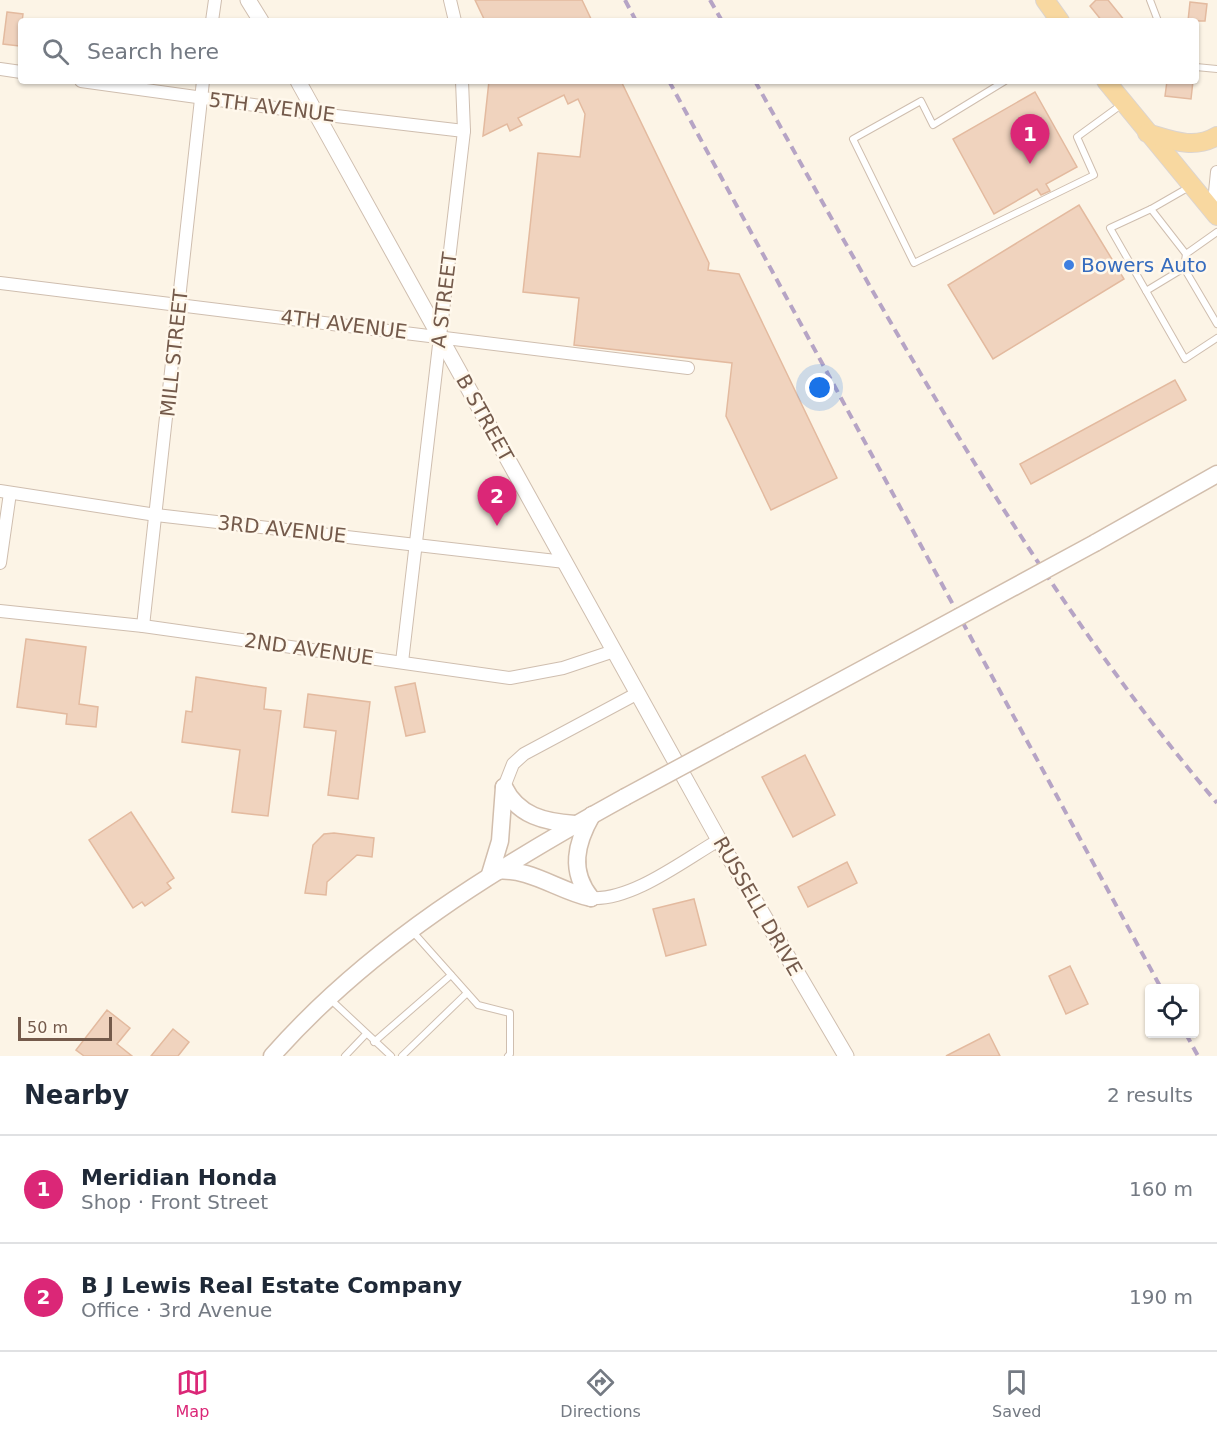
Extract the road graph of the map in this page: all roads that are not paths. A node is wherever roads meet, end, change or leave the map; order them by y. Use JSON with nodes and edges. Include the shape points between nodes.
{"nodes":[{"id":1,"x":214,"y":0,"type":"edge"},
{"id":2,"x":248,"y":0,"type":"edge"},
{"id":3,"x":450,"y":0,"type":"edge"},
{"id":4,"x":1045,"y":0,"type":"edge"},
{"id":5,"x":1150,"y":0,"type":"edge"},
{"id":6,"x":212,"y":18,"type":"edge"},
{"id":7,"x":259,"y":18,"type":"edge"},
{"id":8,"x":454,"y":18,"type":"edge"},
{"id":9,"x":1058,"y":18,"type":"edge"},
{"id":10,"x":1157,"y":18,"type":"edge"},
{"id":11,"x":1199,"y":68,"type":"edge"},
{"id":12,"x":0,"y":69,"type":"edge"},
{"id":13,"x":1217,"y":69,"type":"edge"},
{"id":14,"x":18,"y":72,"type":"edge"},
{"id":15,"x":102,"y":84,"type":"edge"},
{"id":16,"x":202,"y":84,"type":"edge"},
{"id":17,"x":300,"y":84,"type":"edge"},
{"id":18,"x":462,"y":84,"type":"edge"},
{"id":19,"x":1000,"y":84,"type":"edge"},
{"id":20,"x":1108,"y":84,"type":"edge"},
{"id":21,"x":200,"y":98,"type":"junction"},
{"id":22,"x":1124,"y":103,"type":"junction"},
{"id":23,"x":319,"y":114,"type":"junction"},
{"id":24,"x":464,"y":131,"type":"junction"},
{"id":25,"x":1147,"y":133,"type":"junction"},
{"id":26,"x":1217,"y":136,"type":"edge"},
{"id":27,"x":1217,"y":172,"type":"edge"},
{"id":28,"x":1192,"y":186,"type":"junction"},
{"id":29,"x":1151,"y":209,"type":"junction"},
{"id":30,"x":1215,"y":214,"type":"edge"},
{"id":31,"x":1217,"y":232,"type":"edge"},
{"id":32,"x":1186,"y":254,"type":"junction"},
{"id":33,"x":1184,"y":268,"type":"junction"},
{"id":34,"x":0,"y":283,"type":"edge"},
{"id":35,"x":1146,"y":291,"type":"junction"},
{"id":36,"x":180,"y":305,"type":"junction"},
{"id":37,"x":1217,"y":324,"type":"edge"},
{"id":38,"x":440,"y":336,"type":"junction"},
{"id":39,"x":1217,"y":338,"type":"edge"},
{"id":40,"x":688,"y":368,"type":"dead end"},
{"id":41,"x":1217,"y":474,"type":"edge"},
{"id":42,"x":5,"y":492,"type":"edge"},
{"id":43,"x":156,"y":515,"type":"junction"},
{"id":44,"x":414,"y":544,"type":"junction"},
{"id":45,"x":564,"y":562,"type":"junction"},
{"id":46,"x":0,"y":563,"type":"edge"},
{"id":47,"x":0,"y":611,"type":"edge"},
{"id":48,"x":143,"y":626,"type":"junction"},
{"id":49,"x":614,"y":651,"type":"junction"},
{"id":50,"x":402,"y":662,"type":"junction"},
{"id":51,"x":638,"y":693,"type":"junction"},
{"id":52,"x":674,"y":753,"type":"joint"},
{"id":53,"x":504,"y":787,"type":"junction"},
{"id":54,"x":592,"y":815,"type":"junction"},
{"id":55,"x":575,"y":824,"type":"junction"},
{"id":56,"x":719,"y":840,"type":"junction"},
{"id":57,"x":492,"y":873,"type":"junction"},
{"id":58,"x":591,"y":898,"type":"junction"},
{"id":59,"x":411,"y":929,"type":"junction"},
{"id":60,"x":451,"y":975,"type":"junction"},
{"id":61,"x":467,"y":993,"type":"junction"},
{"id":62,"x":330,"y":998,"type":"junction"},
{"id":63,"x":366,"y":1034,"type":"junction"},
{"id":64,"x":374,"y":1042,"type":"junction"},
{"id":65,"x":381,"y":1053,"type":"edge"},
{"id":66,"x":272,"y":1056,"type":"edge"},
{"id":67,"x":345,"y":1056,"type":"edge"},
{"id":68,"x":391,"y":1056,"type":"edge"},
{"id":69,"x":402,"y":1056,"type":"edge"},
{"id":70,"x":507,"y":1056,"type":"edge"},
{"id":71,"x":846,"y":1056,"type":"edge"}],
"edges":[{"from":1,"to":6,"type":"street"},
{"from":2,"to":7,"type":"street"},
{"from":3,"to":8,"type":"street"},
{"from":4,"to":9,"type":"main road"},
{"from":5,"to":10,"type":"lane"},
{"from":11,"to":13,"type":"lane"},
{"from":12,"to":14,"type":"street"},
{"from":15,"to":21,"type":"street","name":"5TH AVENUE"},
{"from":16,"to":21,"type":"street","name":"MILL STREET"},
{"from":17,"to":23,"type":"street","name":"B STREET"},
{"from":18,"to":24,"type":"street","name":"A STREET"},
{"from":19,"to":22,"type":"lane","via":[[933,124],[921,101],[853,139],[914,263],[1094,175],[1077,137]]},
{"from":20,"to":22,"type":"main road"},
{"from":21,"to":23,"type":"street","name":"5TH AVENUE"},
{"from":21,"to":36,"type":"street","name":"MILL STREET"},
{"from":22,"to":25,"type":"main road"},
{"from":23,"to":24,"type":"street","name":"5TH AVENUE"},
{"from":23,"to":38,"type":"street","name":"B STREET"},
{"from":24,"to":38,"type":"street","name":"A STREET"},
{"from":25,"to":26,"type":"main road","via":[[1189,144]]},
{"from":25,"to":28,"type":"main road"},
{"from":27,"to":30,"type":"street"},
{"from":28,"to":29,"type":"lane"},
{"from":28,"to":30,"type":"main road"},
{"from":29,"to":32,"type":"lane"},
{"from":29,"to":35,"type":"lane","via":[[1110,228]]},
{"from":31,"to":32,"type":"lane"},
{"from":32,"to":33,"type":"lane"},
{"from":33,"to":35,"type":"lane"},
{"from":33,"to":37,"type":"lane"},
{"from":34,"to":36,"type":"street","name":"4TH AVENUE"},
{"from":35,"to":39,"type":"lane","via":[[1185,359]]},
{"from":36,"to":38,"type":"street","name":"4TH AVENUE"},
{"from":36,"to":43,"type":"street","name":"MILL STREET"},
{"from":38,"to":40,"type":"street","name":"4TH AVENUE"},
{"from":38,"to":44,"type":"street","name":"A STREET"},
{"from":38,"to":45,"type":"street","name":"B STREET"},
{"from":41,"to":54,"type":"main road","bridge":true},
{"from":42,"to":43,"type":"street","name":"3RD AVENUE"},
{"from":42,"to":46,"type":"street"},
{"from":43,"to":44,"type":"street","name":"3RD AVENUE"},
{"from":43,"to":48,"type":"street","name":"MILL STREET"},
{"from":44,"to":45,"type":"street","name":"3RD AVENUE"},
{"from":44,"to":50,"type":"street","name":"A STREET"},
{"from":45,"to":49,"type":"street","name":"B STREET"},
{"from":47,"to":48,"type":"street","name":"2ND AVENUE"},
{"from":48,"to":50,"type":"street","name":"2ND AVENUE"},
{"from":49,"to":50,"type":"street","name":"2ND AVENUE","via":[[563,668],[510,678]]},
{"from":49,"to":51,"type":"street","name":"B STREET"},
{"from":51,"to":52,"type":"street","name":"B STREET"},
{"from":51,"to":53,"type":"street","via":[[524,754],[513,764]]},
{"from":52,"to":56,"type":"street","name":"RUSSELL DRIVE"},
{"from":53,"to":55,"type":"main road","via":[[521,811],[547,821]]},
{"from":53,"to":57,"type":"main road","via":[[500,841]]},
{"from":54,"to":55,"type":"main road"},
{"from":54,"to":58,"type":"main road","via":[[580,841],[576,867],[582,887]]},
{"from":55,"to":57,"type":"main road"},
{"from":56,"to":58,"type":"street","via":[[634,889],[616,896]]},
{"from":56,"to":71,"type":"street","name":"RUSSELL DRIVE"},
{"from":57,"to":58,"type":"main road","via":[[516,871]]},
{"from":57,"to":59,"type":"main road"},
{"from":59,"to":60,"type":"lane"},
{"from":59,"to":62,"type":"main road"},
{"from":60,"to":61,"type":"lane"},
{"from":60,"to":64,"type":"lane"},
{"from":61,"to":69,"type":"lane"},
{"from":61,"to":70,"type":"lane","via":[[478,1005],[510,1013]]},
{"from":62,"to":63,"type":"lane"},
{"from":62,"to":66,"type":"main road"},
{"from":63,"to":64,"type":"lane"},
{"from":63,"to":67,"type":"lane"},
{"from":64,"to":65,"type":"lane"},
{"from":65,"to":68,"type":"lane"}]}
